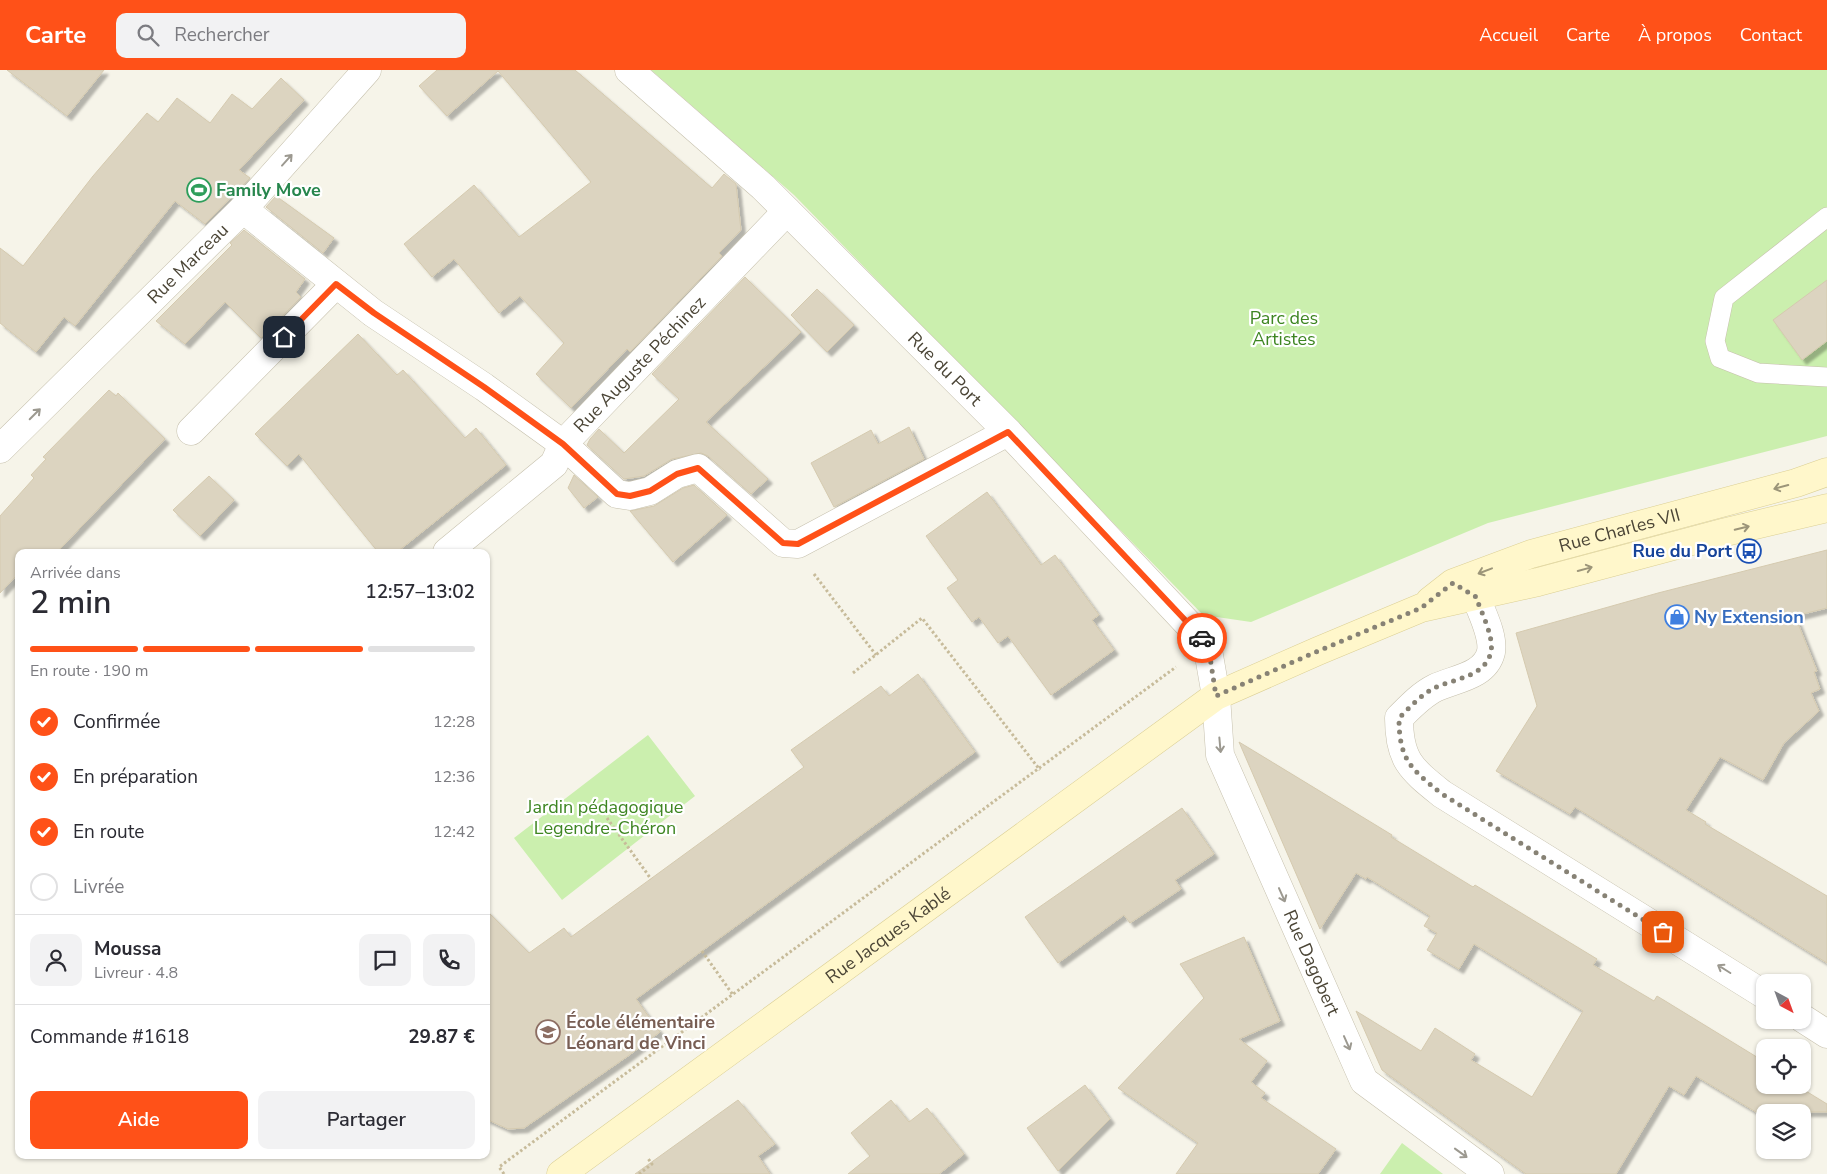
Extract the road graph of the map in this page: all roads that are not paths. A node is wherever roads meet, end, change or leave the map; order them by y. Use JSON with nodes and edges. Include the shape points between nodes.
{"nodes":[{"id":1,"x":367,"y":70,"type":"edge"},
{"id":2,"x":629,"y":70,"type":"edge"},
{"id":3,"x":243,"y":209,"type":"junction"},
{"id":4,"x":787,"y":211,"type":"junction"},
{"id":5,"x":1827,"y":216,"type":"edge"},
{"id":6,"x":336,"y":284,"type":"junction"},
{"id":7,"x":1827,"y":377,"type":"edge"},
{"id":8,"x":191,"y":432,"type":"dead end"},
{"id":9,"x":1008,"y":432,"type":"junction"},
{"id":10,"x":563,"y":444,"type":"junction"},
{"id":11,"x":0,"y":448,"type":"edge"},
{"id":12,"x":1827,"y":472,"type":"edge"},
{"id":13,"x":1827,"y":508,"type":"edge"},
{"id":14,"x":451,"y":549,"type":"edge"},
{"id":15,"x":1464,"y":590,"type":"junction"},
{"id":16,"x":1216,"y":696,"type":"junction"},
{"id":17,"x":1756,"y":989,"type":"edge"},
{"id":18,"x":1811,"y":1024,"type":"edge"},
{"id":19,"x":1827,"y":1034,"type":"edge"},
{"id":20,"x":566,"y":1173,"type":"edge"},
{"id":21,"x":1490,"y":1174,"type":"edge"}],
"edges":[{"from":3,"to":1,"type":"street","name":"Rue Marceau","one_way":true},
{"from":2,"to":4,"type":"street","name":"Rue du Port"},
{"from":3,"to":6,"type":"street"},
{"from":11,"to":3,"type":"street","name":"Rue Marceau","one_way":true},
{"from":4,"to":9,"type":"street","name":"Rue du Port"},
{"from":4,"to":10,"type":"street","name":"Rue Auguste Péchinez"},
{"from":5,"to":7,"type":"lane","via":[[1724,298],[1715,341],[1720,358],[1758,373]]},
{"from":6,"to":8,"type":"street"},
{"from":6,"to":10,"type":"street"},
{"from":9,"to":10,"type":"street","via":[[798,544],[783,543],[698,468],[677,474],[650,491],[630,496],[617,494]]},
{"from":9,"to":16,"type":"street","name":"Rue du Port","via":[[1208,644]]},
{"from":10,"to":14,"type":"street","name":"Rue Auguste Péchinez","via":[[554,464]]},
{"from":12,"to":15,"type":"main road","name":"Rue Charles VII","one_way":true,"via":[[1531,554]]},
{"from":15,"to":13,"type":"main road","name":"Rue Charles VII","one_way":true},
{"from":15,"to":16,"type":"main road","name":"Rue Charles VII"},
{"from":17,"to":15,"type":"street","one_way":true,"via":[[1442,794],[1420,777],[1406,760],[1401,747],[1399,718],[1419,698],[1435,688],[1480,668],[1491,652],[1491,640]]},
{"from":16,"to":20,"type":"main road","name":"Rue Jacques Kablé"},
{"from":16,"to":21,"type":"street","name":"Rue Dagobert","one_way":true,"via":[[1220,755],[1364,1081]]},
{"from":18,"to":19,"type":"street"}]}
